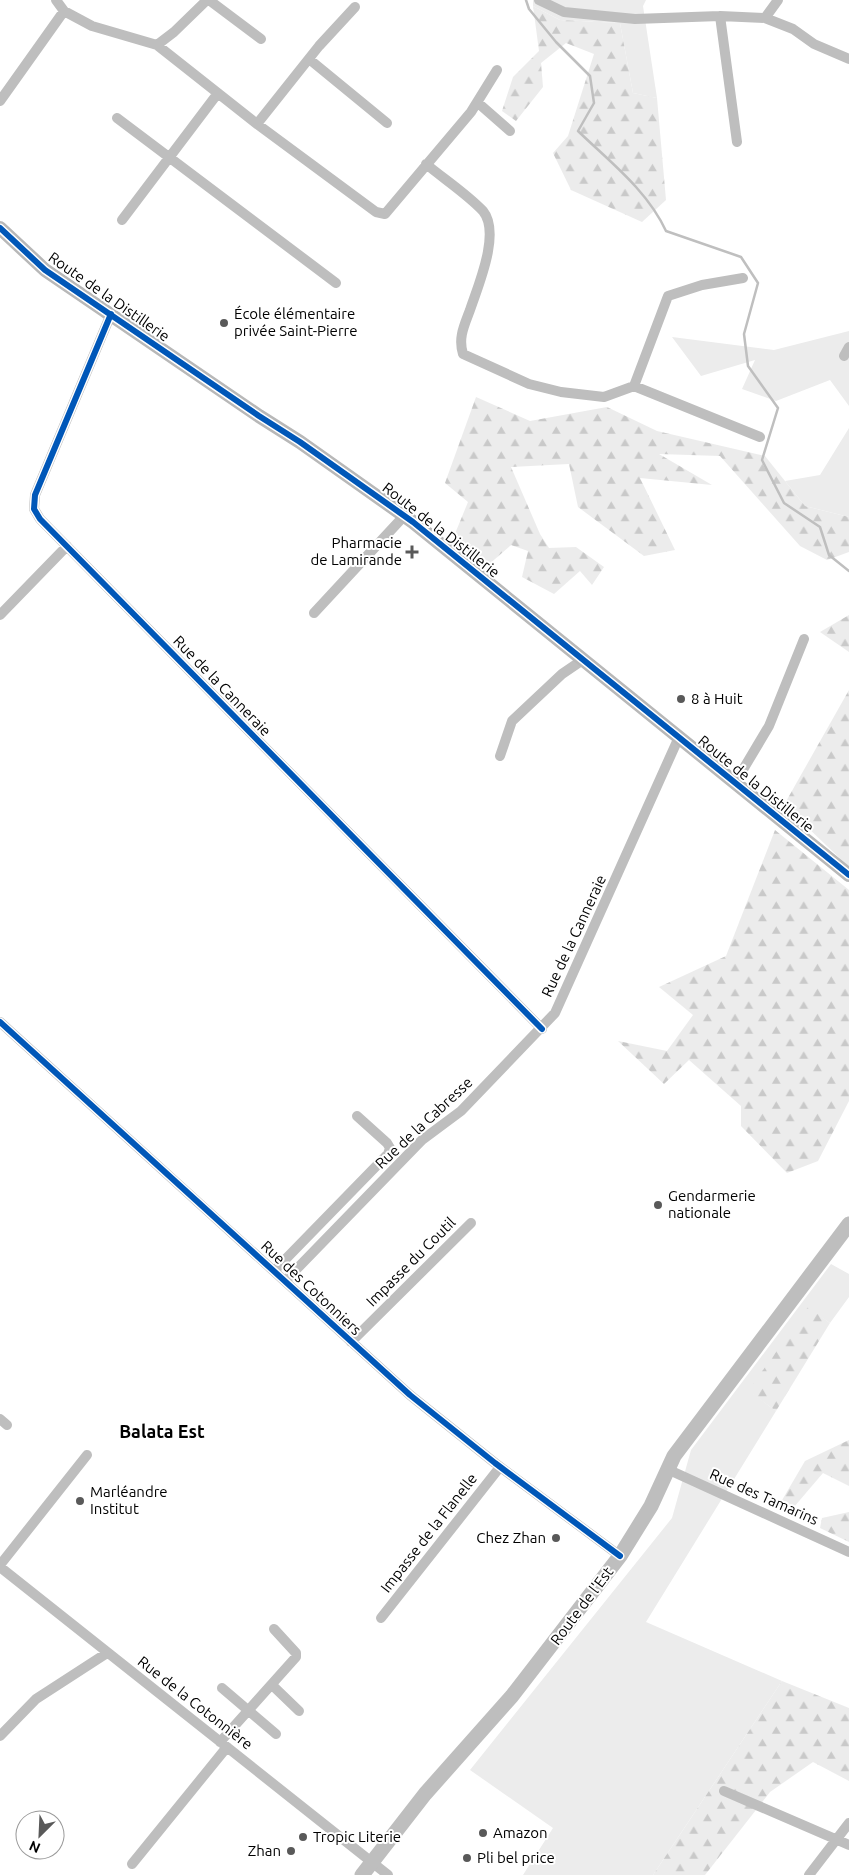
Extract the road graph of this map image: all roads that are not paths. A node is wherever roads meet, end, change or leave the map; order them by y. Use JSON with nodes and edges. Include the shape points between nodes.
{"nodes":[{"id":1,"x":56,"y":0,"type":"edge"},
{"id":2,"x":208,"y":0,"type":"edge"},
{"id":3,"x":539,"y":0,"type":"edge"},
{"id":4,"x":778,"y":0,"type":"edge"},
{"id":5,"x":355,"y":7,"type":"dead end"},
{"id":6,"x":64,"y":11,"type":"junction"},
{"id":7,"x":720,"y":16,"type":"junction"},
{"id":8,"x":765,"y":18,"type":"junction"},
{"id":9,"x":260,"y":39,"type":"dead end"},
{"id":10,"x":156,"y":45,"type":"junction"},
{"id":11,"x":310,"y":59,"type":"junction"},
{"id":12,"x":849,"y":59,"type":"edge"},
{"id":13,"x":497,"y":70,"type":"dead end"},
{"id":14,"x":218,"y":93,"type":"junction"},
{"id":15,"x":0,"y":101,"type":"edge"},
{"id":16,"x":477,"y":102,"type":"junction"},
{"id":17,"x":117,"y":118,"type":"dead end"},
{"id":18,"x":387,"y":123,"type":"dead end"},
{"id":19,"x":257,"y":124,"type":"junction"},
{"id":20,"x":510,"y":131,"type":"dead end"},
{"id":21,"x":737,"y":142,"type":"dead end"},
{"id":22,"x":170,"y":158,"type":"junction"},
{"id":23,"x":426,"y":164,"type":"junction"},
{"id":24,"x":122,"y":220,"type":"dead end"},
{"id":25,"x":0,"y":228,"type":"edge"},
{"id":26,"x":744,"y":278,"type":"dead end"},
{"id":27,"x":336,"y":283,"type":"dead end"},
{"id":28,"x":111,"y":314,"type":"junction"},
{"id":29,"x":634,"y":386,"type":"junction"},
{"id":30,"x":760,"y":437,"type":"dead end"},
{"id":31,"x":404,"y":516,"type":"junction"},
{"id":32,"x":67,"y":546,"type":"junction"},
{"id":33,"x":314,"y":613,"type":"dead end"},
{"id":34,"x":0,"y":615,"type":"edge"},
{"id":35,"x":804,"y":639,"type":"dead end"},
{"id":36,"x":584,"y":659,"type":"junction"},
{"id":37,"x":679,"y":737,"type":"junction"},
{"id":38,"x":500,"y":756,"type":"dead end"},
{"id":39,"x":735,"y":783,"type":"junction"},
{"id":40,"x":849,"y":875,"type":"edge"},
{"id":41,"x":1,"y":1024,"type":"edge"},
{"id":42,"x":542,"y":1028,"type":"junction"},
{"id":43,"x":357,"y":1116,"type":"dead end"},
{"id":44,"x":471,"y":1223,"type":"dead end"},
{"id":45,"x":849,"y":1224,"type":"edge"},
{"id":46,"x":274,"y":1271,"type":"junction"},
{"id":47,"x":284,"y":1281,"type":"junction"},
{"id":48,"x":351,"y":1342,"type":"junction"},
{"id":49,"x":87,"y":1455,"type":"dead end"},
{"id":50,"x":500,"y":1467,"type":"junction"},
{"id":51,"x":667,"y":1469,"type":"junction"},
{"id":52,"x":849,"y":1552,"type":"edge"},
{"id":53,"x":620,"y":1556,"type":"junction"},
{"id":54,"x":0,"y":1566,"type":"edge"},
{"id":55,"x":381,"y":1618,"type":"dead end"},
{"id":56,"x":274,"y":1629,"type":"dead end"},
{"id":57,"x":107,"y":1653,"type":"junction"},
{"id":58,"x":272,"y":1685,"type":"junction"},
{"id":59,"x":222,"y":1688,"type":"dead end"},
{"id":60,"x":250,"y":1709,"type":"junction"},
{"id":61,"x":300,"y":1711,"type":"dead end"},
{"id":62,"x":276,"y":1734,"type":"dead end"},
{"id":63,"x":0,"y":1736,"type":"edge"},
{"id":64,"x":223,"y":1745,"type":"junction"},
{"id":65,"x":724,"y":1791,"type":"dead end"},
{"id":66,"x":849,"y":1823,"type":"edge"},
{"id":67,"x":836,"y":1841,"type":"junction"},
{"id":68,"x":849,"y":1845,"type":"edge"},
{"id":69,"x":372,"y":1863,"type":"junction"},
{"id":70,"x":132,"y":1864,"type":"dead end"},
{"id":71,"x":362,"y":1875,"type":"edge"},
{"id":72,"x":388,"y":1875,"type":"edge"},
{"id":73,"x":809,"y":1875,"type":"edge"}],
"edges":[{"from":1,"to":6,"type":"street"},
{"from":2,"to":9,"type":"street"},
{"from":2,"to":10,"type":"street"},
{"from":3,"to":7,"type":"street","via":[[564,12],[626,18]]},
{"from":4,"to":8,"type":"street"},
{"from":5,"to":11,"type":"street"},
{"from":6,"to":10,"type":"street","via":[[92,26]]},
{"from":6,"to":15,"type":"street"},
{"from":7,"to":8,"type":"street"},
{"from":7,"to":21,"type":"street"},
{"from":8,"to":12,"type":"street"},
{"from":10,"to":14,"type":"street"},
{"from":11,"to":18,"type":"street"},
{"from":11,"to":19,"type":"street"},
{"from":13,"to":16,"type":"street"},
{"from":14,"to":19,"type":"street"},
{"from":14,"to":22,"type":"street"},
{"from":16,"to":20,"type":"street"},
{"from":16,"to":23,"type":"street"},
{"from":17,"to":22,"type":"street"},
{"from":19,"to":23,"type":"street","via":[[376,212],[385,214],[392,209]]},
{"from":22,"to":24,"type":"street"},
{"from":22,"to":27,"type":"street"},
{"from":23,"to":29,"type":"street","via":[[483,212],[490,226],[491,242],[459,343],[462,354],[529,384],[561,392],[604,397]]},
{"from":25,"to":28,"type":"street","name":"Route de la Distillerie","via":[[45,270]]},
{"from":26,"to":29,"type":"street","via":[[702,284],[668,296]]},
{"from":28,"to":31,"type":"street","name":"Route de la Distillerie"},
{"from":28,"to":32,"type":"street","name":"Rue de la Canneraie","via":[[35,495],[34,509]]},
{"from":29,"to":30,"type":"street"},
{"from":31,"to":33,"type":"street"},
{"from":31,"to":36,"type":"street","name":"Route de la Distillerie"},
{"from":32,"to":34,"type":"street"},
{"from":32,"to":42,"type":"street","name":"Rue de la Canneraie"},
{"from":35,"to":39,"type":"street","via":[[769,726]]},
{"from":36,"to":37,"type":"street","name":"Route de la Distillerie"},
{"from":36,"to":38,"type":"street","via":[[512,721]]},
{"from":37,"to":39,"type":"street","name":"Route de la Distillerie"},
{"from":37,"to":42,"type":"street","name":"Rue de la Canneraie","via":[[562,1002]]},
{"from":39,"to":40,"type":"street","name":"Route de la Distillerie"},
{"from":41,"to":46,"type":"street","name":"Rue des Cotonniers"},
{"from":42,"to":47,"type":"street","name":"Rue de la Cabresse","via":[[461,1111],[422,1140]]},
{"from":43,"to":46,"type":"street","via":[[390,1148],[388,1154]]},
{"from":44,"to":48,"type":"street","name":"Impasse du Coutil"},
{"from":45,"to":51,"type":"main road","name":"Route de l'Est"},
{"from":46,"to":47,"type":"street","name":"Rue des Cotonniers"},
{"from":47,"to":48,"type":"street","name":"Rue des Cotonniers"},
{"from":48,"to":50,"type":"street","name":"Rue des Cotonniers","via":[[410,1395]]},
{"from":49,"to":54,"type":"street"},
{"from":50,"to":53,"type":"street","name":"Rue des Cotonniers"},
{"from":50,"to":55,"type":"street","name":"Impasse de la Flanelle"},
{"from":51,"to":52,"type":"street","name":"Rue des Tamarins"},
{"from":51,"to":53,"type":"main road","name":"Route de l'Est","via":[[651,1506]]},
{"from":53,"to":69,"type":"main road","name":"Route de l'Est","via":[[512,1696],[425,1794]]},
{"from":54,"to":57,"type":"street","name":"Rue de la Cotonnière"},
{"from":56,"to":58,"type":"street","via":[[296,1657]]},
{"from":57,"to":63,"type":"street","via":[[36,1700]]},
{"from":57,"to":64,"type":"street","name":"Rue de la Cotonnière"},
{"from":58,"to":60,"type":"street"},
{"from":58,"to":61,"type":"street"},
{"from":59,"to":60,"type":"street"},
{"from":60,"to":62,"type":"street"},
{"from":60,"to":64,"type":"street"},
{"from":64,"to":69,"type":"street","name":"Rue de la Cotonnière"},
{"from":64,"to":70,"type":"street"},
{"from":65,"to":67,"type":"street"},
{"from":66,"to":67,"type":"street"},
{"from":67,"to":68,"type":"street"},
{"from":67,"to":73,"type":"street"},
{"from":69,"to":71,"type":"main road","name":"Route de l'Est"},
{"from":69,"to":72,"type":"street","name":"Rue de la Cotonnière"}]}
